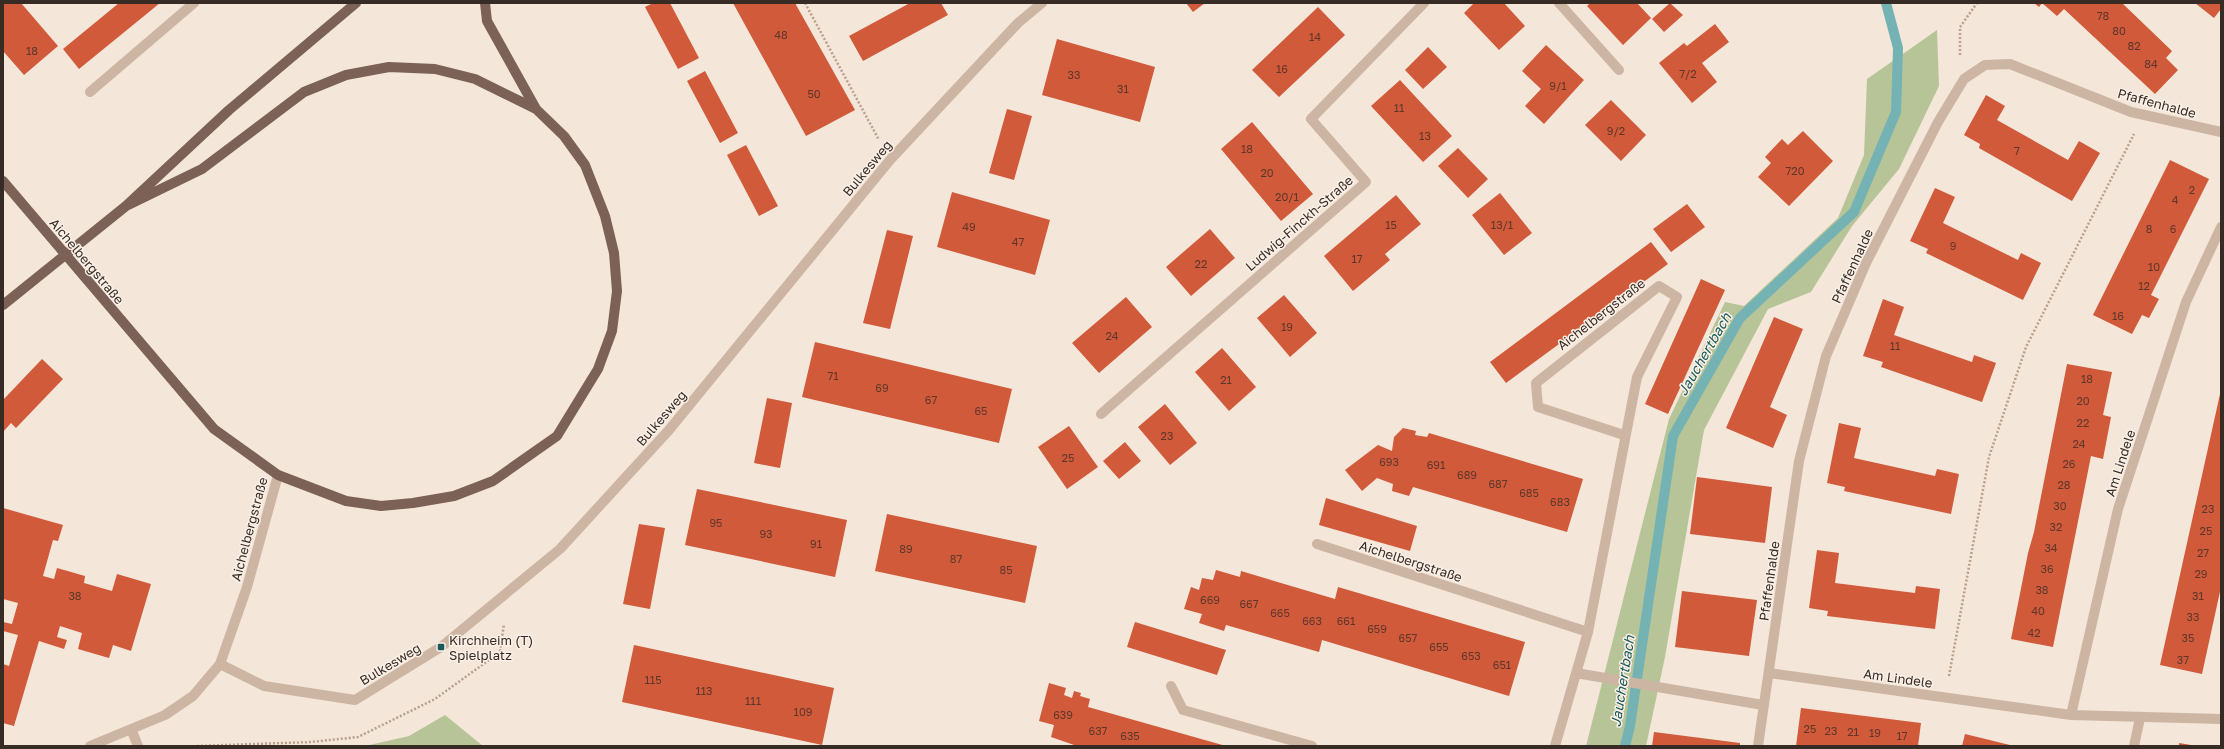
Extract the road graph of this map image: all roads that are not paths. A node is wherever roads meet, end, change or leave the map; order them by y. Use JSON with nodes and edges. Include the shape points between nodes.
{"nodes":[{"id":1,"x":194,"y":3,"type":"edge"},
{"id":2,"x":356,"y":3,"type":"edge"},
{"id":3,"x":484,"y":3,"type":"edge"},
{"id":4,"x":1042,"y":3,"type":"edge"},
{"id":5,"x":1424,"y":3,"type":"edge"},
{"id":6,"x":1559,"y":3,"type":"edge"},
{"id":7,"x":1619,"y":70,"type":"dead end"},
{"id":8,"x":90,"y":92,"type":"dead end"},
{"id":9,"x":536,"y":109,"type":"junction"},
{"id":10,"x":2221,"y":132,"type":"edge"},
{"id":11,"x":3,"y":181,"type":"edge"},
{"id":12,"x":126,"y":206,"type":"junction"},
{"id":13,"x":2221,"y":227,"type":"edge"},
{"id":14,"x":5,"y":304,"type":"edge"},
{"id":15,"x":1101,"y":414,"type":"dead end"},
{"id":16,"x":1624,"y":435,"type":"junction"},
{"id":17,"x":278,"y":475,"type":"junction"},
{"id":18,"x":1317,"y":544,"type":"dead end"},
{"id":19,"x":1588,"y":632,"type":"junction"},
{"id":20,"x":220,"y":664,"type":"junction"},
{"id":21,"x":1576,"y":673,"type":"junction"},
{"id":22,"x":1769,"y":673,"type":"junction"},
{"id":23,"x":1170,"y":686,"type":"dead end"},
{"id":24,"x":1763,"y":705,"type":"junction"},
{"id":25,"x":2071,"y":715,"type":"junction"},
{"id":26,"x":2140,"y":718,"type":"junction"},
{"id":27,"x":2221,"y":719,"type":"edge"},
{"id":28,"x":131,"y":729,"type":"junction"},
{"id":29,"x":90,"y":746,"type":"edge"},
{"id":30,"x":138,"y":746,"type":"edge"},
{"id":31,"x":1312,"y":746,"type":"edge"},
{"id":32,"x":1555,"y":746,"type":"edge"},
{"id":33,"x":1758,"y":746,"type":"edge"},
{"id":34,"x":2134,"y":746,"type":"edge"}],
"edges":[{"from":1,"to":8,"type":"street"},
{"from":2,"to":12,"type":"main road","via":[[229,110]]},
{"from":3,"to":9,"type":"main road","via":[[487,21]]},
{"from":4,"to":20,"type":"street","name":"Bulkesweg","via":[[1018,23],[890,160],[669,430],[560,548],[441,647],[355,700],[264,686]]},
{"from":5,"to":15,"type":"street","name":"Ludwig-Finckh-Straße","via":[[1311,119],[1366,182]]},
{"from":6,"to":7,"type":"street"},
{"from":9,"to":12,"type":"main road","via":[[475,79],[435,69],[389,67],[346,75],[304,92],[202,169]]},
{"from":9,"to":17,"type":"main road","via":[[564,136],[585,165],[605,216],[614,253],[617,291],[612,331],[598,368],[557,436],[493,481],[454,496],[413,503],[381,506],[346,501]]},
{"from":10,"to":22,"type":"street","name":"Pfaffenhalde","via":[[2131,112],[2010,64],[1984,65],[1964,79],[1938,122],[1870,256],[1826,356],[1799,461]]},
{"from":11,"to":17,"type":"main road","name":"Aichelbergstraße","via":[[214,429]]},
{"from":12,"to":14,"type":"main road"},
{"from":13,"to":25,"type":"street","name":"Am Lindele","via":[[2186,302],[2118,509]]},
{"from":16,"to":16,"type":"street","name":"Aichelbergstraße","via":[[1637,376],[1677,297],[1659,286],[1536,383],[1538,407]]},
{"from":16,"to":19,"type":"street","name":"Aichelbergstraße"},
{"from":17,"to":20,"type":"street","name":"Aichelbergstraße","via":[[248,587]]},
{"from":18,"to":19,"type":"street","name":"Aichelbergstraße"},
{"from":19,"to":21,"type":"street","name":"Aichelbergstraße"},
{"from":20,"to":28,"type":"street","name":"Aichelbergstraße","via":[[193,696],[165,715]]},
{"from":21,"to":24,"type":"street"},
{"from":21,"to":32,"type":"street","name":"Aichelbergstraße"},
{"from":22,"to":24,"type":"street","name":"Pfaffenhalde"},
{"from":22,"to":25,"type":"street","name":"Am Lindele"},
{"from":23,"to":31,"type":"street","via":[[1183,710]]},
{"from":24,"to":33,"type":"street","name":"Pfaffenhalde"},
{"from":25,"to":26,"type":"street","name":"Am Lindele"},
{"from":26,"to":27,"type":"street","name":"Am Lindele"},
{"from":26,"to":34,"type":"street"},
{"from":28,"to":29,"type":"street","name":"Aichelbergstraße"},
{"from":28,"to":30,"type":"street"}]}
